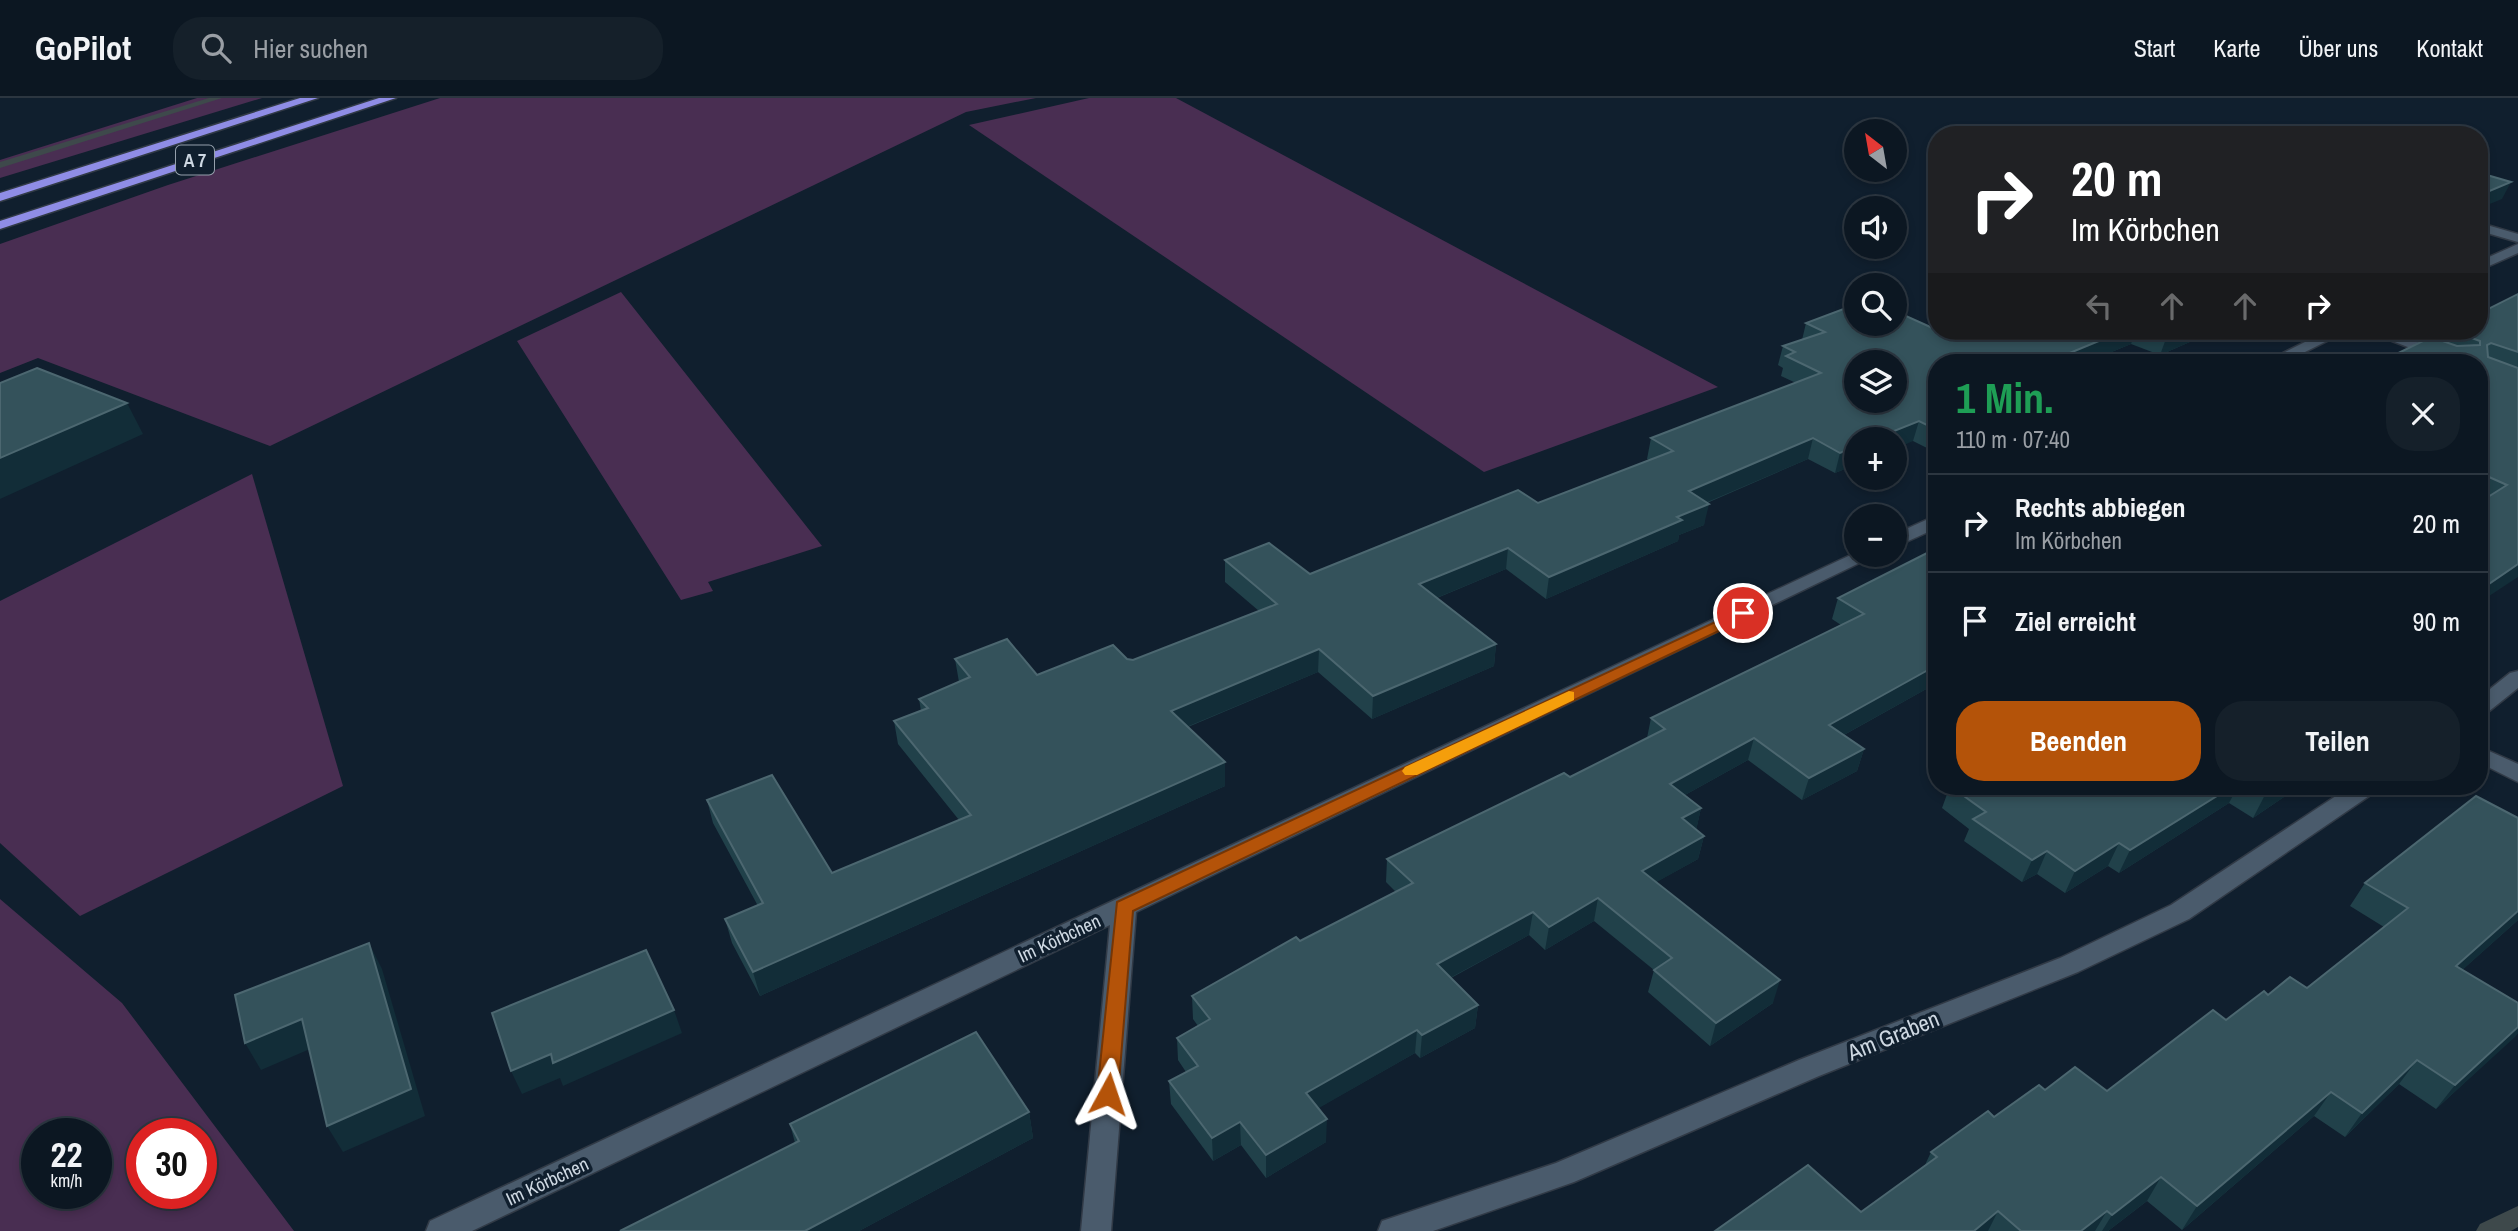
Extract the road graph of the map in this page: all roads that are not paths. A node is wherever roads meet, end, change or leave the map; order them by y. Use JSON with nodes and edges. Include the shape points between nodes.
{"nodes":[{"id":1,"x":312,"y":98,"type":"edge"},
{"id":2,"x":390,"y":98,"type":"edge"},
{"id":3,"x":0,"y":197,"type":"edge"},
{"id":4,"x":0,"y":225,"type":"edge"},
{"id":5,"x":2488,"y":229,"type":"edge"},
{"id":6,"x":2518,"y":239,"type":"edge"},
{"id":7,"x":2518,"y":248,"type":"edge"},
{"id":8,"x":2488,"y":261,"type":"edge"},
{"id":9,"x":2320,"y":340,"type":"edge"},
{"id":10,"x":2399,"y":340,"type":"edge"},
{"id":11,"x":2290,"y":354,"type":"edge"},
{"id":12,"x":2439,"y":354,"type":"edge"},
{"id":13,"x":1928,"y":525,"type":"edge"},
{"id":14,"x":1907,"y":535,"type":"edge"},
{"id":15,"x":1844,"y":565,"type":"edge"},
{"id":16,"x":2518,"y":678,"type":"edge"},
{"id":17,"x":2488,"y":701,"type":"edge"},
{"id":18,"x":2488,"y":758,"type":"edge"},
{"id":19,"x":2518,"y":774,"type":"edge"},
{"id":20,"x":2354,"y":795,"type":"edge"},
{"id":21,"x":1124,"y":907,"type":"junction"},
{"id":22,"x":441,"y":1231,"type":"edge"},
{"id":23,"x":1096,"y":1231,"type":"edge"},
{"id":24,"x":1393,"y":1231,"type":"edge"}],
"edges":[{"from":1,"to":3,"type":"highway","number":"A 7"},
{"from":2,"to":4,"type":"highway","number":"A 7"},
{"from":5,"to":6,"type":"street"},
{"from":7,"to":8,"type":"street"},
{"from":9,"to":11,"type":"street"},
{"from":10,"to":12,"type":"street"},
{"from":13,"to":14,"type":"street"},
{"from":15,"to":21,"type":"street","name":"Im Körbchen"},
{"from":16,"to":17,"type":"street"},
{"from":18,"to":19,"type":"street"},
{"from":20,"to":24,"type":"street","name":"Am Graben","via":[[2180,912],[2070,965],[1809,1068],[1563,1173]]},
{"from":21,"to":22,"type":"street","name":"Im Körbchen"},
{"from":21,"to":23,"type":"street"}]}
